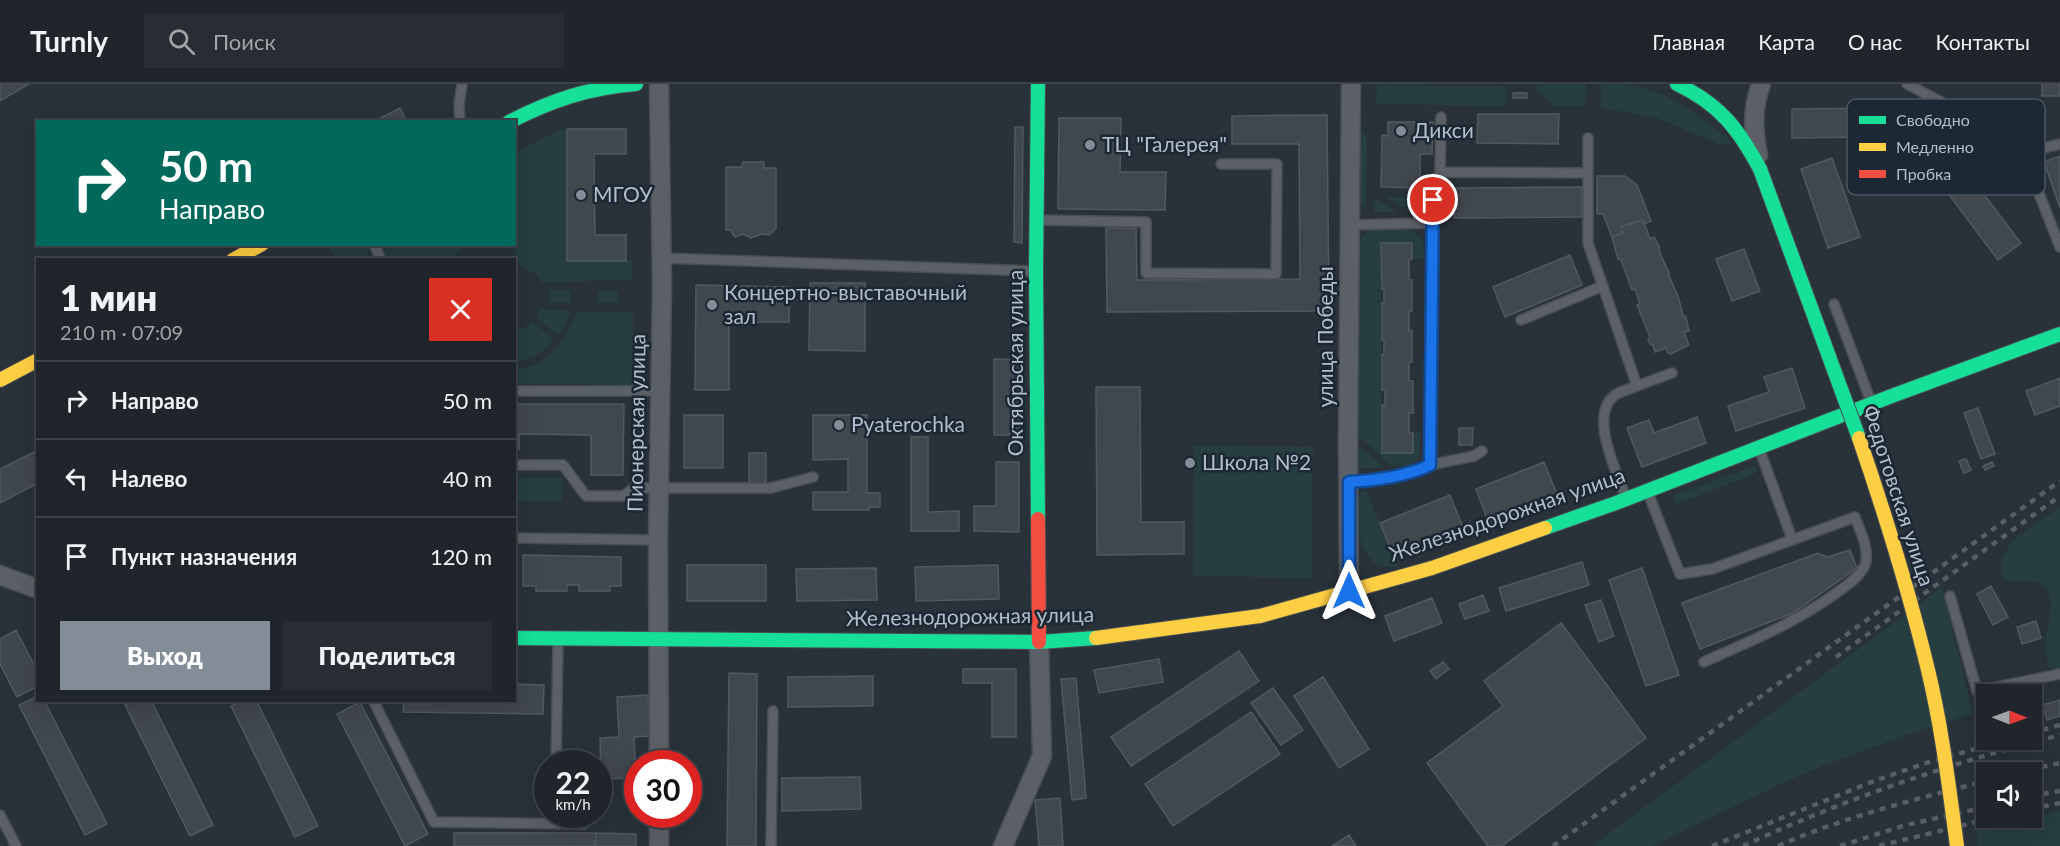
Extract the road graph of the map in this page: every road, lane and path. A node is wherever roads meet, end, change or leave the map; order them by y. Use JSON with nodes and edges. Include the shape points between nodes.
{"nodes":[{"id":1,"x":462,"y":84,"type":"edge"},
{"id":2,"x":625,"y":84,"type":"edge"},
{"id":3,"x":659,"y":84,"type":"edge"},
{"id":4,"x":1038,"y":84,"type":"edge"},
{"id":5,"x":1351,"y":84,"type":"edge"},
{"id":6,"x":1677,"y":84,"type":"edge"},
{"id":7,"x":1761,"y":84,"type":"edge"},
{"id":8,"x":1907,"y":84,"type":"edge"},
{"id":9,"x":1935,"y":99,"type":"edge"},
{"id":10,"x":1441,"y":117,"type":"dead end"},
{"id":11,"x":460,"y":120,"type":"edge"},
{"id":12,"x":512,"y":120,"type":"edge"},
{"id":13,"x":1588,"y":138,"type":"dead end"},
{"id":14,"x":2060,"y":144,"type":"edge"},
{"id":15,"x":2045,"y":148,"type":"edge"},
{"id":16,"x":1221,"y":164,"type":"dead end"},
{"id":17,"x":1760,"y":169,"type":"junction"},
{"id":18,"x":1440,"y":172,"type":"junction"},
{"id":19,"x":1588,"y":173,"type":"junction"},
{"id":20,"x":2040,"y":195,"type":"edge"},
{"id":21,"x":1036,"y":220,"type":"junction"},
{"id":22,"x":1432,"y":223,"type":"junction"},
{"id":23,"x":1349,"y":225,"type":"junction"},
{"id":24,"x":258,"y":246,"type":"edge"},
{"id":25,"x":2060,"y":247,"type":"edge"},
{"id":26,"x":237,"y":258,"type":"edge"},
{"id":27,"x":662,"y":258,"type":"junction"},
{"id":28,"x":1036,"y":271,"type":"junction"},
{"id":29,"x":1603,"y":286,"type":"junction"},
{"id":30,"x":1834,"y":304,"type":"dead end"},
{"id":31,"x":1521,"y":320,"type":"dead end"},
{"id":32,"x":2060,"y":334,"type":"edge"},
{"id":33,"x":36,"y":361,"type":"edge"},
{"id":34,"x":1672,"y":373,"type":"dead end"},
{"id":35,"x":0,"y":380,"type":"edge"},
{"id":36,"x":1637,"y":386,"type":"junction"},
{"id":37,"x":516,"y":391,"type":"edge"},
{"id":38,"x":660,"y":391,"type":"junction"},
{"id":39,"x":1872,"y":404,"type":"junction"},
{"id":40,"x":1758,"y":447,"type":"junction"},
{"id":41,"x":1482,"y":451,"type":"dead end"},
{"id":42,"x":516,"y":465,"type":"edge"},
{"id":43,"x":1430,"y":465,"type":"junction"},
{"id":44,"x":813,"y":477,"type":"dead end"},
{"id":45,"x":1349,"y":482,"type":"junction"},
{"id":46,"x":659,"y":489,"type":"junction"},
{"id":47,"x":1647,"y":491,"type":"junction"},
{"id":48,"x":1626,"y":499,"type":"junction"},
{"id":49,"x":516,"y":538,"type":"edge"},
{"id":50,"x":1792,"y":539,"type":"junction"},
{"id":51,"x":658,"y":540,"type":"junction"},
{"id":52,"x":0,"y":575,"type":"edge"},
{"id":53,"x":36,"y":588,"type":"edge"},
{"id":54,"x":1349,"y":591,"type":"junction"},
{"id":55,"x":1950,"y":596,"type":"dead end"},
{"id":56,"x":516,"y":638,"type":"edge"},
{"id":57,"x":558,"y":638,"type":"junction"},
{"id":58,"x":659,"y":639,"type":"junction"},
{"id":59,"x":1039,"y":642,"type":"junction"},
{"id":60,"x":1704,"y":662,"type":"dead end"},
{"id":61,"x":2060,"y":674,"type":"edge"},
{"id":62,"x":374,"y":702,"type":"edge"},
{"id":63,"x":773,"y":711,"type":"dead end"},
{"id":64,"x":556,"y":750,"type":"edge"},
{"id":65,"x":659,"y":750,"type":"edge"},
{"id":66,"x":0,"y":815,"type":"edge"},
{"id":67,"x":534,"y":820,"type":"edge"},
{"id":68,"x":659,"y":828,"type":"edge"},
{"id":69,"x":16,"y":846,"type":"edge"},
{"id":70,"x":659,"y":846,"type":"edge"},
{"id":71,"x":771,"y":846,"type":"edge"},
{"id":72,"x":1003,"y":846,"type":"edge"},
{"id":73,"x":1957,"y":846,"type":"edge"}],
"edges":[{"from":1,"to":11,"type":"lane"},
{"from":2,"to":12,"type":"street","via":[[570,94]]},
{"from":3,"to":27,"type":"street","name":"Пионерская улица"},
{"from":4,"to":21,"type":"street","name":"Октябрьская улица"},
{"from":5,"to":23,"type":"street","name":"улица Победы"},
{"from":6,"to":17,"type":"street","name":"Федотовская улица","via":[[1703,97],[1731,121]]},
{"from":7,"to":17,"type":"street","via":[[1753,117]]},
{"from":8,"to":9,"type":"lane"},
{"from":10,"to":18,"type":"lane"},
{"from":13,"to":19,"type":"lane"},
{"from":14,"to":15,"type":"lane"},
{"from":16,"to":21,"type":"lane","via":[[1277,164],[1276,274],[1146,273],[1146,222]]},
{"from":17,"to":73,"type":"street","name":"Федотовская улица","bridge":true,"via":[[1862,446],[1890,534],[1931,684]]},
{"from":18,"to":19,"type":"lane"},
{"from":18,"to":22,"type":"lane","via":[[1433,186]]},
{"from":19,"to":29,"type":"lane","via":[[1588,243]]},
{"from":20,"to":25,"type":"lane"},
{"from":21,"to":28,"type":"street","name":"Октябрьская улица"},
{"from":22,"to":23,"type":"lane"},
{"from":22,"to":43,"type":"lane"},
{"from":23,"to":45,"type":"street","name":"улица Победы"},
{"from":24,"to":26,"type":"street"},
{"from":27,"to":28,"type":"lane"},
{"from":27,"to":38,"type":"street","name":"Пионерская улица"},
{"from":28,"to":59,"type":"street","name":"Октябрьская улица"},
{"from":29,"to":31,"type":"lane"},
{"from":29,"to":36,"type":"lane"},
{"from":30,"to":39,"type":"lane"},
{"from":32,"to":39,"type":"street","name":"Железнодорожная улица"},
{"from":33,"to":35,"type":"street"},
{"from":34,"to":36,"type":"lane"},
{"from":36,"to":48,"type":"lane","via":[[1616,395],[1604,420],[1604,433]]},
{"from":37,"to":38,"type":"lane"},
{"from":38,"to":46,"type":"street","name":"Пионерская улица"},
{"from":39,"to":40,"type":"street","name":"Железнодорожная улица"},
{"from":40,"to":47,"type":"street","name":"Железнодорожная улица"},
{"from":40,"to":50,"type":"lane"},
{"from":41,"to":43,"type":"lane"},
{"from":42,"to":46,"type":"lane","via":[[563,465],[586,496],[623,496],[634,488]]},
{"from":43,"to":45,"type":"lane","via":[[1417,471]]},
{"from":44,"to":46,"type":"lane","via":[[771,488]]},
{"from":45,"to":54,"type":"street","name":"улица Победы"},
{"from":46,"to":51,"type":"street","name":"Пионерская улица"},
{"from":47,"to":48,"type":"street","name":"Железнодорожная улица"},
{"from":47,"to":50,"type":"lane","via":[[1680,574],[1712,569]]},
{"from":48,"to":54,"type":"street","name":"Железнодорожная улица","via":[[1432,568]]},
{"from":49,"to":51,"type":"lane"},
{"from":50,"to":60,"type":"lane","via":[[1855,517],[1866,550],[1865,565],[1855,579],[1790,624]]},
{"from":51,"to":58,"type":"street","name":"Пионерская улица"},
{"from":52,"to":53,"type":"street"},
{"from":54,"to":59,"type":"street","name":"Железнодорожная улица","via":[[1260,616]]},
{"from":55,"to":61,"type":"lane","via":[[1977,691]]},
{"from":56,"to":57,"type":"street","name":"Железнодорожная улица"},
{"from":57,"to":58,"type":"street","name":"Железнодорожная улица"},
{"from":57,"to":64,"type":"lane"},
{"from":58,"to":59,"type":"street","name":"Железнодорожная улица"},
{"from":58,"to":65,"type":"street","name":"Пионерская улица"},
{"from":59,"to":72,"type":"street","via":[[1042,756]]},
{"from":62,"to":67,"type":"lane","via":[[434,822]]},
{"from":63,"to":71,"type":"lane"},
{"from":66,"to":69,"type":"lane"},
{"from":68,"to":70,"type":"street"}]}
